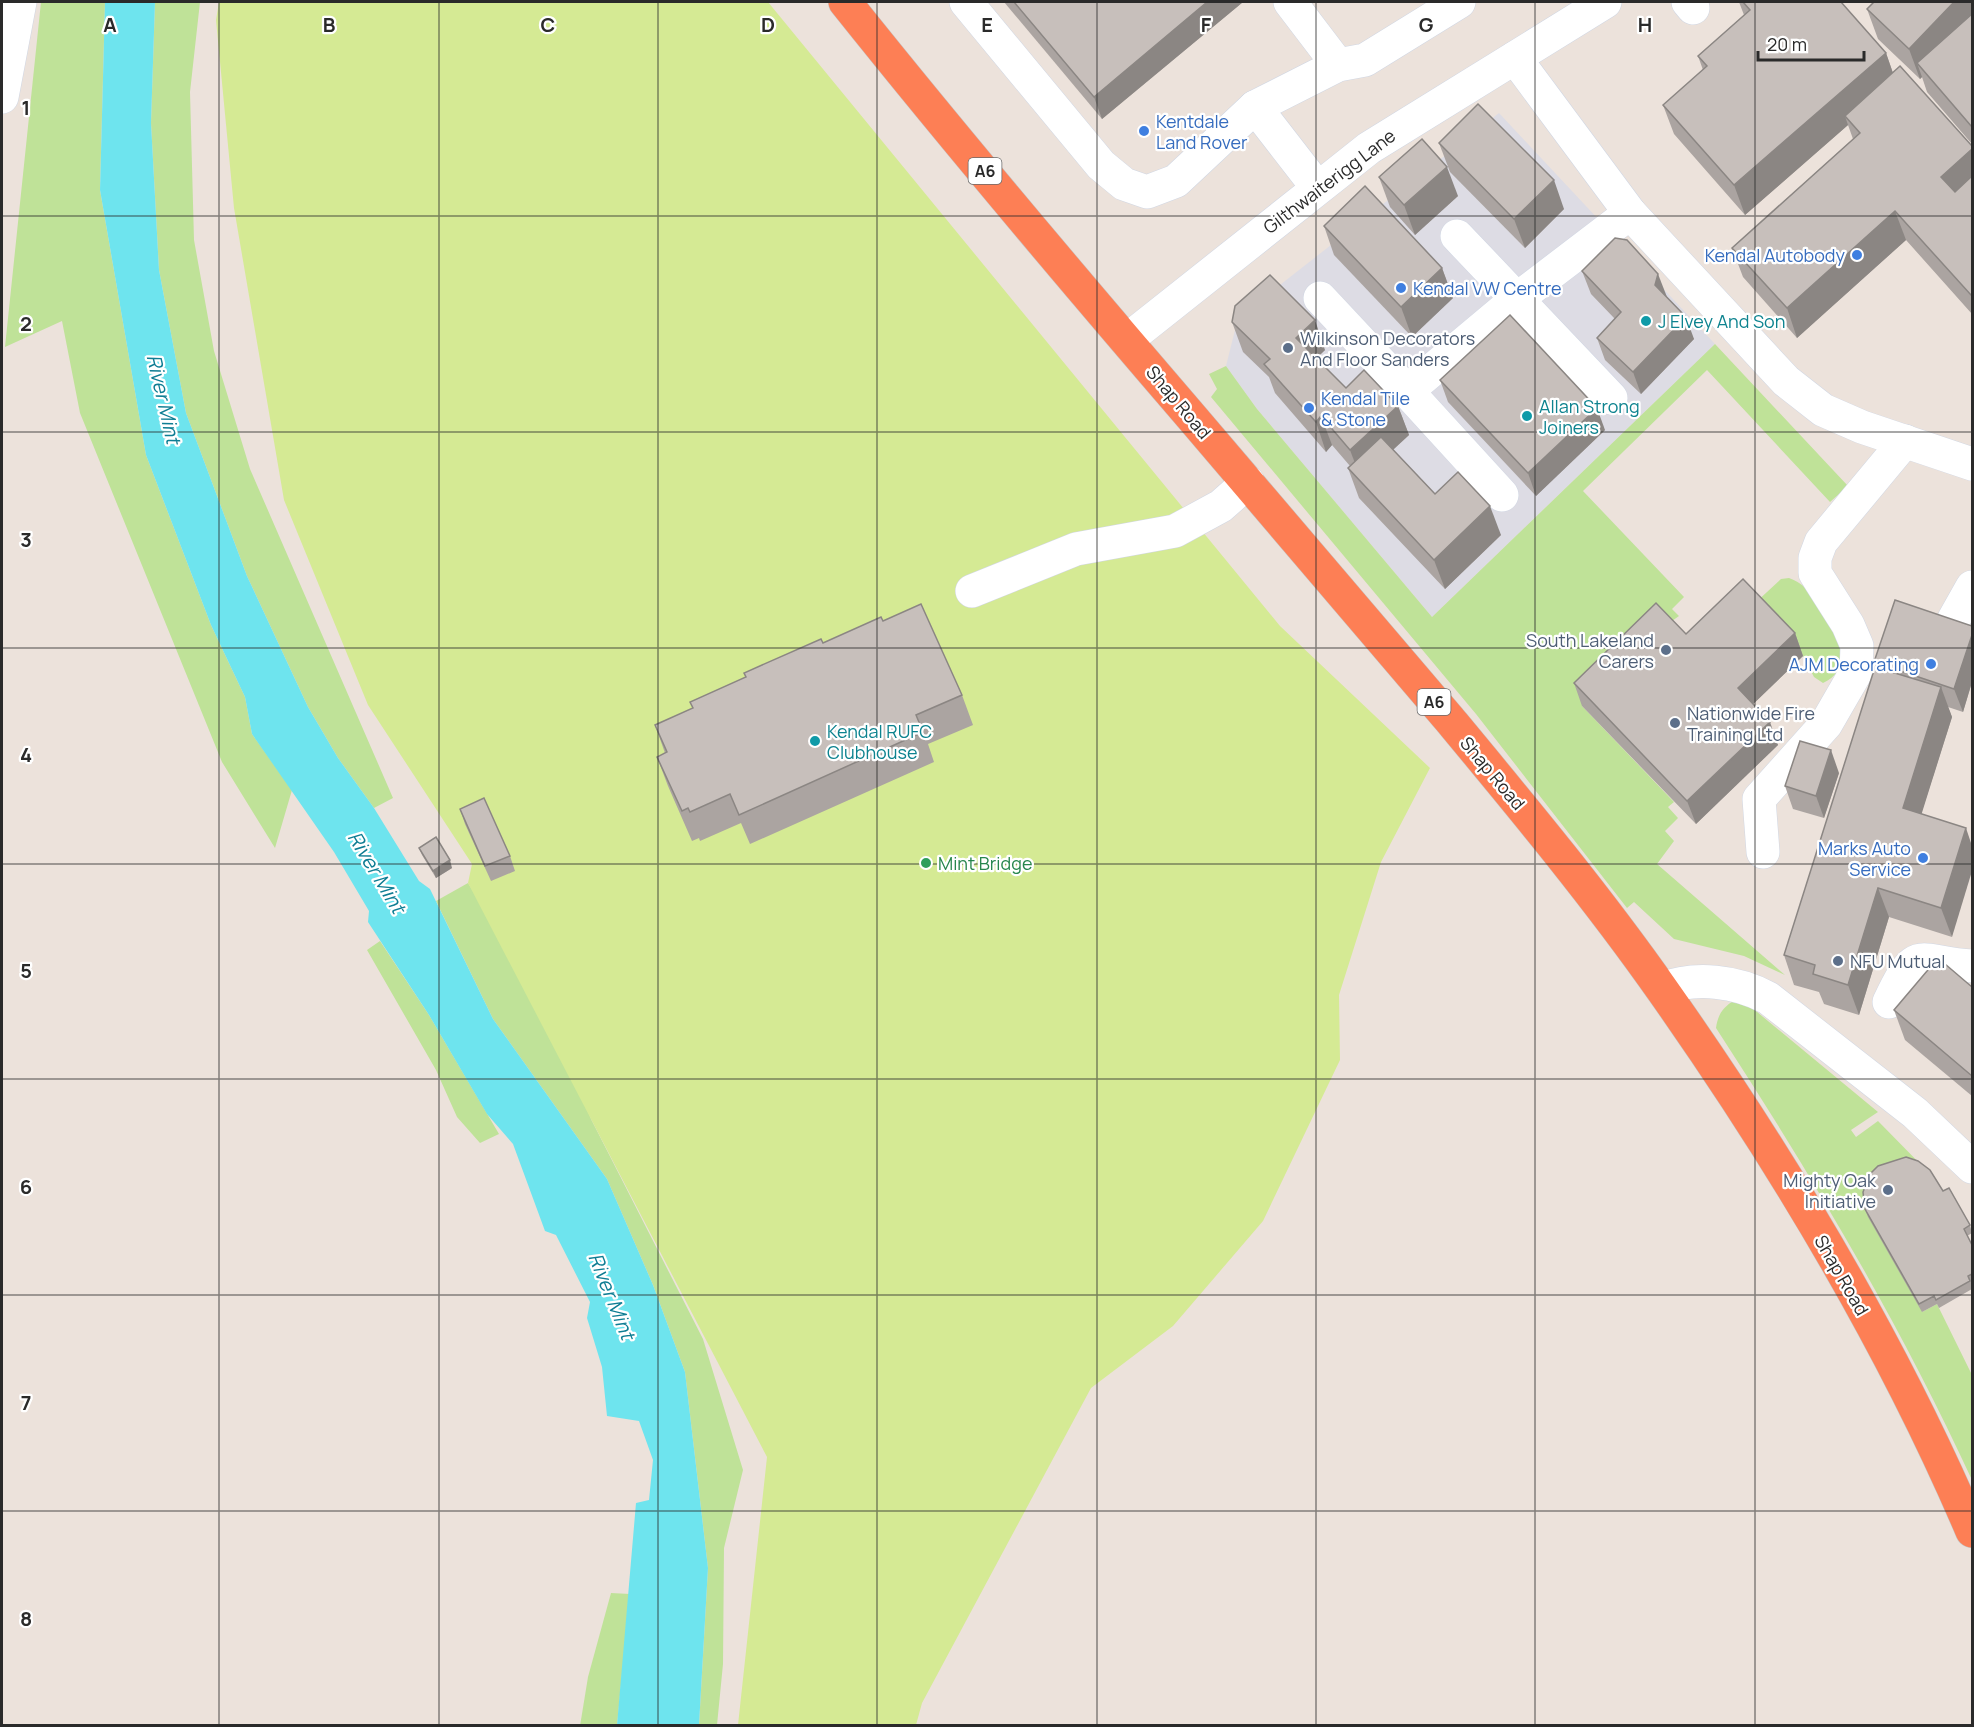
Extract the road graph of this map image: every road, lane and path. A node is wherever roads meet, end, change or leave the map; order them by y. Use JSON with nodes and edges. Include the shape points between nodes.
{"nodes":[{"id":1,"x":20,"y":2,"type":"edge"},
{"id":2,"x":845,"y":2,"type":"edge"},
{"id":3,"x":966,"y":2,"type":"edge"},
{"id":4,"x":1290,"y":2,"type":"edge"},
{"id":5,"x":1459,"y":2,"type":"edge"},
{"id":6,"x":1605,"y":2,"type":"edge"},
{"id":7,"x":1515,"y":58,"type":"junction"},
{"id":8,"x":1338,"y":65,"type":"junction"},
{"id":9,"x":2,"y":97,"type":"edge"},
{"id":10,"x":1255,"y":107,"type":"junction"},
{"id":11,"x":1317,"y":187,"type":"junction"},
{"id":12,"x":1630,"y":213,"type":"junction"},
{"id":13,"x":1457,"y":236,"type":"dead end"},
{"id":14,"x":1320,"y":298,"type":"dead end"},
{"id":15,"x":1517,"y":299,"type":"junction"},
{"id":16,"x":1126,"y":340,"type":"junction"},
{"id":17,"x":1407,"y":391,"type":"junction"},
{"id":18,"x":1611,"y":398,"type":"dead end"},
{"id":19,"x":1905,"y":441,"type":"junction"},
{"id":20,"x":1972,"y":464,"type":"edge"},
{"id":21,"x":1248,"y":482,"type":"junction"},
{"id":22,"x":1502,"y":495,"type":"dead end"},
{"id":23,"x":1972,"y":587,"type":"edge"},
{"id":24,"x":972,"y":591,"type":"dead end"},
{"id":25,"x":1954,"y":619,"type":"edge"},
{"id":26,"x":1763,"y":852,"type":"dead end"},
{"id":27,"x":1972,"y":966,"type":"edge"},
{"id":28,"x":1662,"y":989,"type":"junction"},
{"id":29,"x":1889,"y":1002,"type":"dead end"},
{"id":30,"x":1972,"y":1167,"type":"edge"},
{"id":31,"x":1972,"y":1531,"type":"edge"}],
"edges":[{"from":1,"to":9,"type":"street"},
{"from":2,"to":16,"type":"highway","name":"Shap Road","number":"A6"},
{"from":3,"to":10,"type":"street","via":[[1101,165],[1124,184],[1147,192],[1176,181]]},
{"from":4,"to":8,"type":"street"},
{"from":5,"to":8,"type":"street","via":[[1365,60]]},
{"from":6,"to":7,"type":"street","name":"Gilthwaiterigg Lane"},
{"from":7,"to":11,"type":"street","name":"Gilthwaiterigg Lane","via":[[1369,148]]},
{"from":7,"to":12,"type":"street"},
{"from":8,"to":10,"type":"street"},
{"from":10,"to":11,"type":"street"},
{"from":11,"to":16,"type":"street","name":"Gilthwaiterigg Lane"},
{"from":12,"to":15,"type":"street"},
{"from":12,"to":19,"type":"street","via":[[1786,381],[1823,410]]},
{"from":13,"to":15,"type":"street"},
{"from":14,"to":17,"type":"street"},
{"from":15,"to":17,"type":"street"},
{"from":15,"to":18,"type":"street"},
{"from":16,"to":21,"type":"highway","name":"Shap Road","number":"A6"},
{"from":17,"to":22,"type":"street"},
{"from":19,"to":20,"type":"street"},
{"from":19,"to":26,"type":"street","via":[[1821,542],[1815,558],[1815,573],[1857,646],[1856,672],[1826,724],[1760,799]]},
{"from":21,"to":24,"type":"street","via":[[1221,506],[1175,531],[1076,549]]},
{"from":21,"to":28,"type":"highway","name":"Shap Road","number":"A6","via":[[1520,804]]},
{"from":23,"to":25,"type":"street"},
{"from":27,"to":29,"type":"street","via":[[1928,958],[1914,961]]},
{"from":28,"to":30,"type":"street","via":[[1680,982],[1714,982],[1749,988],[1768,998],[1915,1113]]},
{"from":28,"to":31,"type":"highway","name":"Shap Road","number":"A6","via":[[1768,1149],[1837,1263],[1900,1379]]}]}
